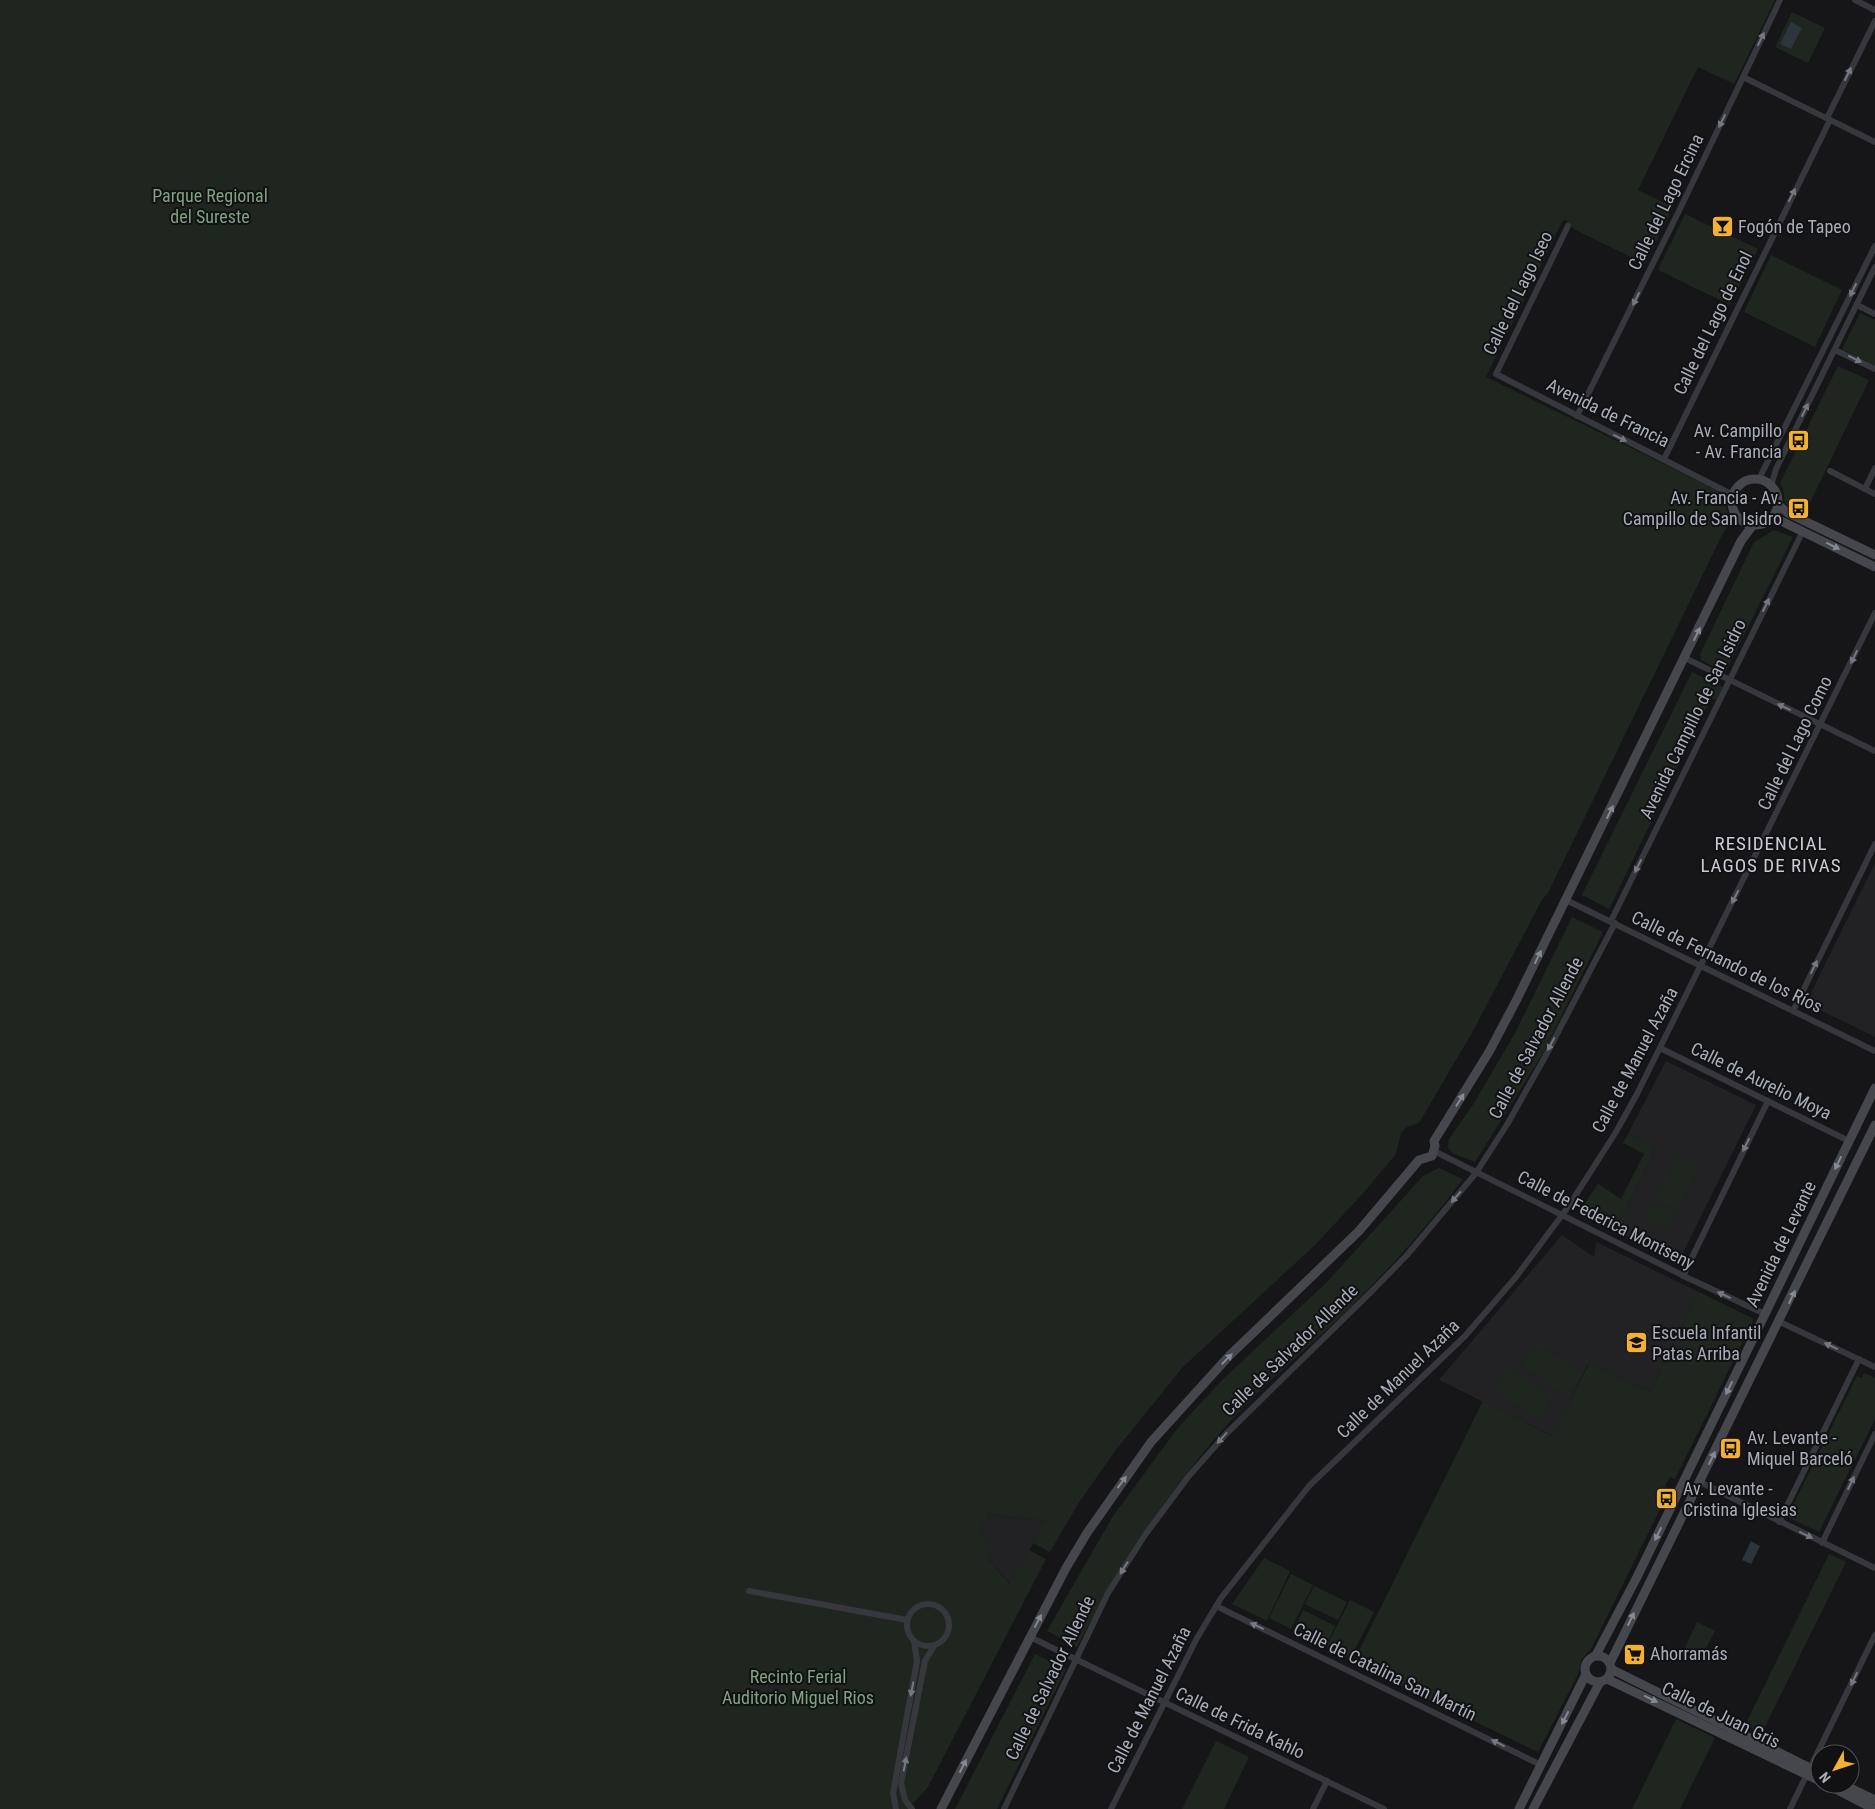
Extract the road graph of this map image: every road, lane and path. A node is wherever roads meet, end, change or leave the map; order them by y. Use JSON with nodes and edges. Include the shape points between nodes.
{"nodes":[{"id":1,"x":1780,"y":0,"type":"edge"},
{"id":2,"x":1855,"y":0,"type":"edge"},
{"id":3,"x":1875,"y":10,"type":"edge"},
{"id":4,"x":1875,"y":21,"type":"edge"},
{"id":5,"x":1743,"y":77,"type":"junction"},
{"id":6,"x":1828,"y":119,"type":"junction"},
{"id":7,"x":1875,"y":142,"type":"edge"},
{"id":8,"x":1568,"y":226,"type":"dead end"},
{"id":9,"x":1875,"y":246,"type":"edge"},
{"id":10,"x":1875,"y":267,"type":"edge"},
{"id":11,"x":1857,"y":305,"type":"junction"},
{"id":12,"x":1875,"y":314,"type":"edge"},
{"id":13,"x":1835,"y":350,"type":"junction"},
{"id":14,"x":1875,"y":369,"type":"edge"},
{"id":15,"x":1496,"y":374,"type":"joint"},
{"id":16,"x":1577,"y":416,"type":"junction"},
{"id":17,"x":1664,"y":459,"type":"junction"},
{"id":18,"x":1875,"y":468,"type":"edge"},
{"id":19,"x":1830,"y":471,"type":"dead end"},
{"id":20,"x":1759,"y":479,"type":"junction"},
{"id":21,"x":1771,"y":486,"type":"junction"},
{"id":22,"x":1865,"y":489,"type":"junction"},
{"id":23,"x":1875,"y":494,"type":"edge"},
{"id":24,"x":1733,"y":495,"type":"junction"},
{"id":25,"x":1778,"y":505,"type":"junction"},
{"id":26,"x":1773,"y":517,"type":"junction"},
{"id":27,"x":1753,"y":525,"type":"junction"},
{"id":28,"x":1803,"y":531,"type":"junction"},
{"id":29,"x":1875,"y":556,"type":"edge"},
{"id":30,"x":1875,"y":567,"type":"edge"},
{"id":31,"x":1875,"y":613,"type":"edge"},
{"id":32,"x":1685,"y":658,"type":"junction"},
{"id":33,"x":1729,"y":680,"type":"junction"},
{"id":34,"x":1822,"y":724,"type":"junction"},
{"id":35,"x":1875,"y":751,"type":"edge"},
{"id":36,"x":1875,"y":844,"type":"edge"},
{"id":37,"x":1566,"y":900,"type":"junction"},
{"id":38,"x":1613,"y":922,"type":"junction"},
{"id":39,"x":1701,"y":966,"type":"junction"},
{"id":40,"x":1793,"y":1011,"type":"junction"},
{"id":41,"x":1660,"y":1048,"type":"junction"},
{"id":42,"x":1875,"y":1052,"type":"edge"},
{"id":43,"x":1875,"y":1088,"type":"edge"},
{"id":44,"x":1768,"y":1101,"type":"junction"},
{"id":45,"x":1875,"y":1125,"type":"edge"},
{"id":46,"x":1849,"y":1141,"type":"junction"},
{"id":47,"x":1434,"y":1152,"type":"junction"},
{"id":48,"x":1476,"y":1173,"type":"junction"},
{"id":49,"x":1563,"y":1215,"type":"junction"},
{"id":50,"x":1683,"y":1276,"type":"junction"},
{"id":51,"x":1765,"y":1314,"type":"junction"},
{"id":52,"x":1780,"y":1322,"type":"junction"},
{"id":53,"x":1859,"y":1359,"type":"junction"},
{"id":54,"x":1875,"y":1367,"type":"edge"},
{"id":55,"x":1875,"y":1434,"type":"edge"},
{"id":56,"x":1700,"y":1482,"type":"junction"},
{"id":57,"x":1779,"y":1522,"type":"junction"},
{"id":58,"x":1822,"y":1543,"type":"junction"},
{"id":59,"x":1875,"y":1568,"type":"edge"},
{"id":60,"x":749,"y":1591,"type":"dead end"},
{"id":61,"x":1216,"y":1606,"type":"junction"},
{"id":62,"x":908,"y":1620,"type":"junction"},
{"id":63,"x":1875,"y":1635,"type":"edge"},
{"id":64,"x":1030,"y":1637,"type":"junction"},
{"id":65,"x":914,"y":1642,"type":"junction"},
{"id":66,"x":934,"y":1646,"type":"junction"},
{"id":67,"x":1596,"y":1655,"type":"junction"},
{"id":68,"x":1076,"y":1659,"type":"junction"},
{"id":69,"x":1611,"y":1666,"type":"junction"},
{"id":70,"x":1586,"y":1674,"type":"junction"},
{"id":71,"x":1603,"y":1681,"type":"junction"},
{"id":72,"x":1164,"y":1702,"type":"junction"},
{"id":73,"x":1542,"y":1765,"type":"junction"},
{"id":74,"x":1809,"y":1771,"type":"junction"},
{"id":75,"x":1327,"y":1781,"type":"junction"},
{"id":76,"x":1860,"y":1793,"type":"edge"},
{"id":77,"x":1845,"y":1794,"type":"edge"},
{"id":78,"x":894,"y":1800,"type":"junction"},
{"id":79,"x":1875,"y":1800,"type":"edge"},
{"id":80,"x":892,"y":1809,"type":"edge"},
{"id":81,"x":896,"y":1809,"type":"edge"},
{"id":82,"x":912,"y":1809,"type":"edge"},
{"id":83,"x":941,"y":1809,"type":"edge"},
{"id":84,"x":1004,"y":1809,"type":"edge"},
{"id":85,"x":1112,"y":1809,"type":"edge"},
{"id":86,"x":1313,"y":1809,"type":"edge"},
{"id":87,"x":1384,"y":1809,"type":"edge"},
{"id":88,"x":1519,"y":1809,"type":"edge"},
{"id":89,"x":1534,"y":1809,"type":"edge"},
{"id":90,"x":1790,"y":1809,"type":"edge"},
{"id":91,"x":1874,"y":1809,"type":"edge"}],
"edges":[{"from":5,"to":1,"type":"street","name":"Calle del Lago Ercina","one_way":true},
{"from":2,"to":3,"type":"street"},
{"from":6,"to":4,"type":"street","name":"Calle del Lago de Enol","one_way":true},
{"from":5,"to":6,"type":"street"},
{"from":5,"to":16,"type":"street","name":"Calle del Lago Ercina","one_way":true},
{"from":6,"to":7,"type":"street"},
{"from":17,"to":6,"type":"street","name":"Calle del Lago de Enol","one_way":true},
{"from":8,"to":15,"type":"street","name":"Calle del Lago Iseo"},
{"from":9,"to":20,"type":"street","one_way":true},
{"from":10,"to":11,"type":"street"},
{"from":11,"to":12,"type":"street"},
{"from":11,"to":13,"type":"street"},
{"from":13,"to":14,"type":"street","one_way":true},
{"from":21,"to":13,"type":"street","one_way":true,"via":[[1776,468]]},
{"from":15,"to":16,"type":"street","name":"Avenida de Francia"},
{"from":16,"to":17,"type":"street","name":"Avenida de Francia","one_way":true},
{"from":17,"to":24,"type":"street","name":"Avenida de Francia"},
{"from":18,"to":22,"type":"street"},
{"from":19,"to":22,"type":"street"},
{"from":20,"to":21,"type":"street"},
{"from":20,"to":24,"type":"street","via":[[1740,484]]},
{"from":21,"to":25,"type":"street","via":[[1776,491]]},
{"from":22,"to":23,"type":"street"},
{"from":24,"to":27,"type":"street","via":[[1736,515]]},
{"from":25,"to":26,"type":"street"},
{"from":25,"to":29,"type":"street"},
{"from":26,"to":27,"type":"street"},
{"from":26,"to":28,"type":"street"},
{"from":32,"to":27,"type":"street","one_way":true,"via":[[1741,541]]},
{"from":28,"to":30,"type":"street","one_way":true},
{"from":33,"to":28,"type":"street","name":"Avenida Campillo de San Isidro","one_way":true},
{"from":31,"to":34,"type":"street","name":"Calle del Lago Como","one_way":true},
{"from":32,"to":33,"type":"street"},
{"from":37,"to":32,"type":"street","one_way":true},
{"from":34,"to":33,"type":"street","one_way":true},
{"from":33,"to":38,"type":"street","name":"Avenida Campillo de San Isidro","one_way":true},
{"from":34,"to":35,"type":"street"},
{"from":34,"to":39,"type":"street","name":"Calle del Lago Como","one_way":true},
{"from":40,"to":36,"type":"street","one_way":true},
{"from":37,"to":38,"type":"street","name":"Calle de Fernando de los Ríos"},
{"from":47,"to":37,"type":"street","one_way":true,"via":[[1439,1130],[1489,1052]]},
{"from":38,"to":39,"type":"street","name":"Calle de Fernando de los Ríos"},
{"from":38,"to":48,"type":"street","name":"Calle de Salvador Allende","one_way":true,"via":[[1540,1065]]},
{"from":39,"to":40,"type":"street","name":"Calle de Fernando de los Ríos"},
{"from":39,"to":41,"type":"street","name":"Calle de Manuel Azaña"},
{"from":40,"to":42,"type":"street","name":"Calle de Fernando de los Ríos"},
{"from":41,"to":44,"type":"street","name":"Calle de Aurelio Moya"},
{"from":41,"to":49,"type":"street","name":"Calle de Manuel Azaña","via":[[1616,1132]]},
{"from":43,"to":46,"type":"street","name":"Avenida de Levante"},
{"from":44,"to":46,"type":"street","name":"Calle de Aurelio Moya"},
{"from":44,"to":50,"type":"street","one_way":true},
{"from":52,"to":45,"type":"street","name":"Avenida de Levante","one_way":true},
{"from":46,"to":51,"type":"street","name":"Avenida de Levante","one_way":true},
{"from":47,"to":48,"type":"street","name":"Calle de Federica Montseny"},
{"from":64,"to":47,"type":"street","one_way":true,"via":[[1087,1534],[1151,1442],[1228,1356],[1359,1231],[1419,1160],[1428,1159]]},
{"from":48,"to":49,"type":"street","name":"Calle de Federica Montseny"},
{"from":48,"to":68,"type":"street","name":"Calle de Salvador Allende","one_way":true,"via":[[1400,1262],[1262,1396],[1188,1477],[1108,1593]]},
{"from":49,"to":50,"type":"street","name":"Calle de Federica Montseny"},
{"from":49,"to":61,"type":"street","name":"Calle de Manuel Azaña","via":[[1465,1336],[1309,1486]]},
{"from":51,"to":50,"type":"street","name":"Calle de Federica Montseny","one_way":true},
{"from":51,"to":67,"type":"street","name":"Avenida de Levante","one_way":true},
{"from":53,"to":52,"type":"street","one_way":true},
{"from":56,"to":52,"type":"street","name":"Avenida de Levante","one_way":true},
{"from":53,"to":54,"type":"street"},
{"from":53,"to":57,"type":"street"},
{"from":58,"to":55,"type":"street","one_way":true},
{"from":56,"to":57,"type":"street"},
{"from":69,"to":56,"type":"street","name":"Avenida de Levante","one_way":true},
{"from":57,"to":58,"type":"street","one_way":true},
{"from":58,"to":59,"type":"street"},
{"from":60,"to":62,"type":"street"},
{"from":61,"to":72,"type":"street","name":"Calle de Manuel Azaña"},
{"from":73,"to":61,"type":"street","name":"Calle de Catalina San Martín","one_way":true},
{"from":62,"to":65,"type":"street","via":[[908,1632]]},
{"from":62,"to":66,"type":"street","via":[[910,1613],[922,1605],[937,1606],[943,1610],[948,1630]]},
{"from":63,"to":74,"type":"street","one_way":true},
{"from":64,"to":68,"type":"street","name":"Calle de Frida Kahlo"},
{"from":83,"to":64,"type":"street","one_way":true},
{"from":65,"to":66,"type":"street"},
{"from":65,"to":78,"type":"street","one_way":true,"via":[[917,1661],[894,1782]]},
{"from":82,"to":66,"type":"street","one_way":true,"via":[[905,1800],[901,1783],[925,1661]]},
{"from":67,"to":69,"type":"street","via":[[1604,1657]]},
{"from":67,"to":70,"type":"street","via":[[1586,1664]]},
{"from":68,"to":72,"type":"street","name":"Calle de Frida Kahlo"},
{"from":68,"to":84,"type":"street","name":"Calle de Salvador Allende"},
{"from":69,"to":71,"type":"street"},
{"from":69,"to":74,"type":"street","name":"Calle de Juan Gris"},
{"from":70,"to":71,"type":"street","via":[[1589,1679]]},
{"from":70,"to":73,"type":"street","one_way":true},
{"from":71,"to":74,"type":"street","name":"Calle de Juan Gris","one_way":true},
{"from":71,"to":89,"type":"street"},
{"from":72,"to":75,"type":"street","name":"Calle de Frida Kahlo"},
{"from":72,"to":85,"type":"street","name":"Calle de Manuel Azaña"},
{"from":73,"to":88,"type":"street"},
{"from":74,"to":90,"type":"street"},
{"from":75,"to":86,"type":"street"},
{"from":75,"to":87,"type":"street","name":"Calle de Frida Kahlo"},
{"from":76,"to":79,"type":"street"},
{"from":77,"to":91,"type":"street"},
{"from":78,"to":80,"type":"street"},
{"from":78,"to":81,"type":"street"}]}
